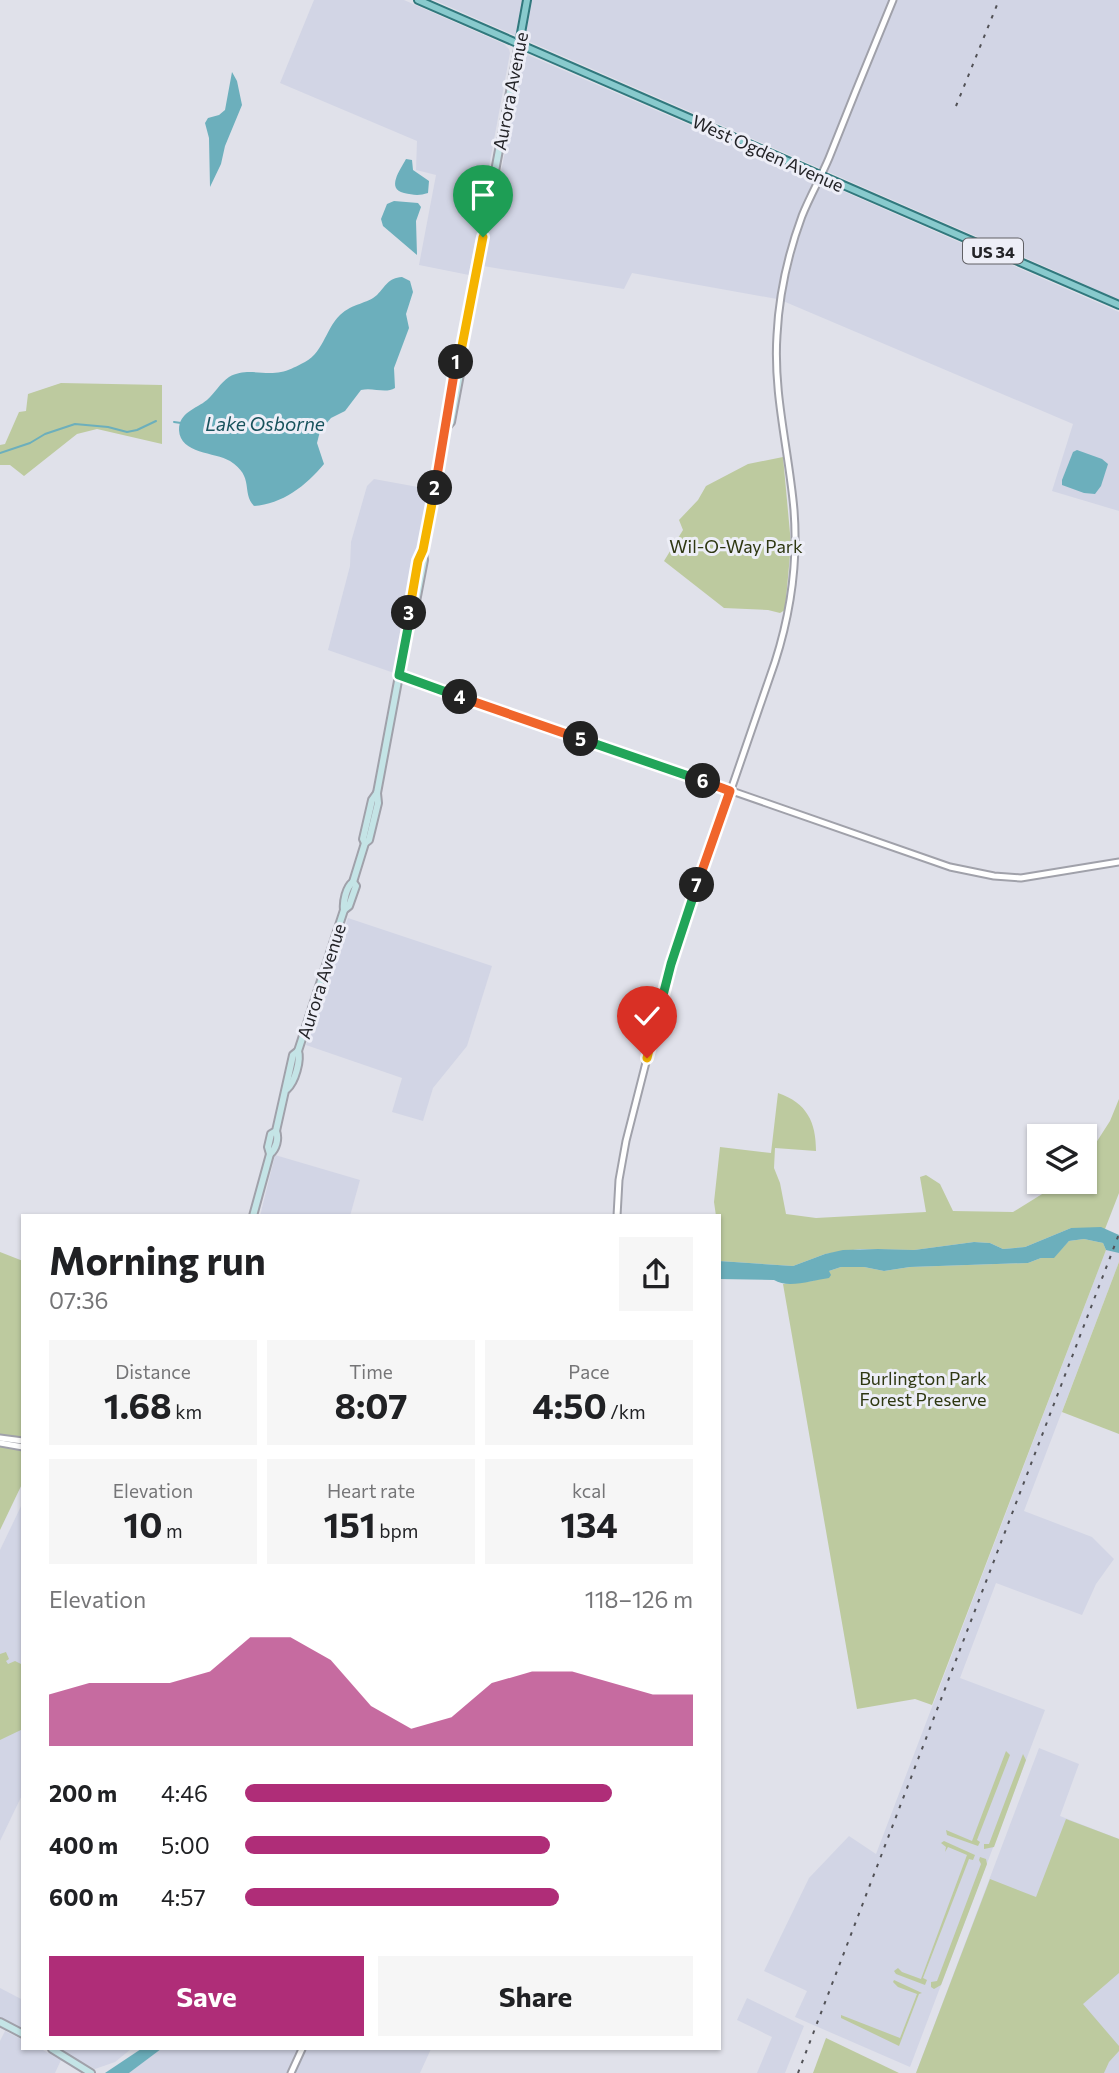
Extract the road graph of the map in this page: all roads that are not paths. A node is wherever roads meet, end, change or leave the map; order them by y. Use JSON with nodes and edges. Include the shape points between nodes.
{"nodes":[{"id":1,"x":418,"y":0,"type":"edge"},
{"id":2,"x":527,"y":0,"type":"edge"},
{"id":3,"x":893,"y":0,"type":"edge"},
{"id":4,"x":519,"y":44,"type":"junction"},
{"id":5,"x":820,"y":176,"type":"junction"},
{"id":6,"x":1119,"y":306,"type":"edge"},
{"id":7,"x":399,"y":675,"type":"junction"},
{"id":8,"x":730,"y":791,"type":"junction"},
{"id":9,"x":1119,"y":862,"type":"edge"},
{"id":10,"x":254,"y":1214,"type":"edge"},
{"id":11,"x":617,"y":1214,"type":"edge"},
{"id":12,"x":0,"y":1438,"type":"edge"},
{"id":13,"x":21,"y":1441,"type":"edge"},
{"id":14,"x":0,"y":1443,"type":"edge"},
{"id":15,"x":21,"y":1447,"type":"edge"},
{"id":16,"x":0,"y":2022,"type":"edge"},
{"id":17,"x":21,"y":2033,"type":"edge"},
{"id":18,"x":56,"y":2050,"type":"edge"},
{"id":19,"x":302,"y":2050,"type":"edge"},
{"id":20,"x":89,"y":2072,"type":"edge"},
{"id":21,"x":291,"y":2073,"type":"edge"}],
"edges":[{"from":1,"to":4,"type":"main road","name":"West Ogden Avenue","number":"US 34"},
{"from":2,"to":4,"type":"main road","name":"Aurora Avenue"},
{"from":3,"to":5,"type":"street"},
{"from":4,"to":5,"type":"main road","name":"West Ogden Avenue","number":"US 34"},
{"from":4,"to":7,"type":"main road","name":"Aurora Avenue","via":[[451,422],[446,428]]},
{"from":5,"to":6,"type":"main road","name":"West Ogden Avenue","number":"US 34"},
{"from":5,"to":8,"type":"street","via":[[791,250],[777,334],[778,388],[795,532],[791,596],[775,662]]},
{"from":7,"to":8,"type":"street"},
{"from":7,"to":10,"type":"main road","name":"Aurora Avenue","via":[[356,886],[298,1051]]},
{"from":8,"to":9,"type":"street","via":[[950,867],[1003,877],[1040,876]]},
{"from":8,"to":11,"type":"street","via":[[671,964],[624,1149]]},
{"from":12,"to":13,"type":"street"},
{"from":14,"to":15,"type":"street"},
{"from":16,"to":17,"type":"main road"},
{"from":18,"to":20,"type":"main road"},
{"from":19,"to":21,"type":"street"}]}
